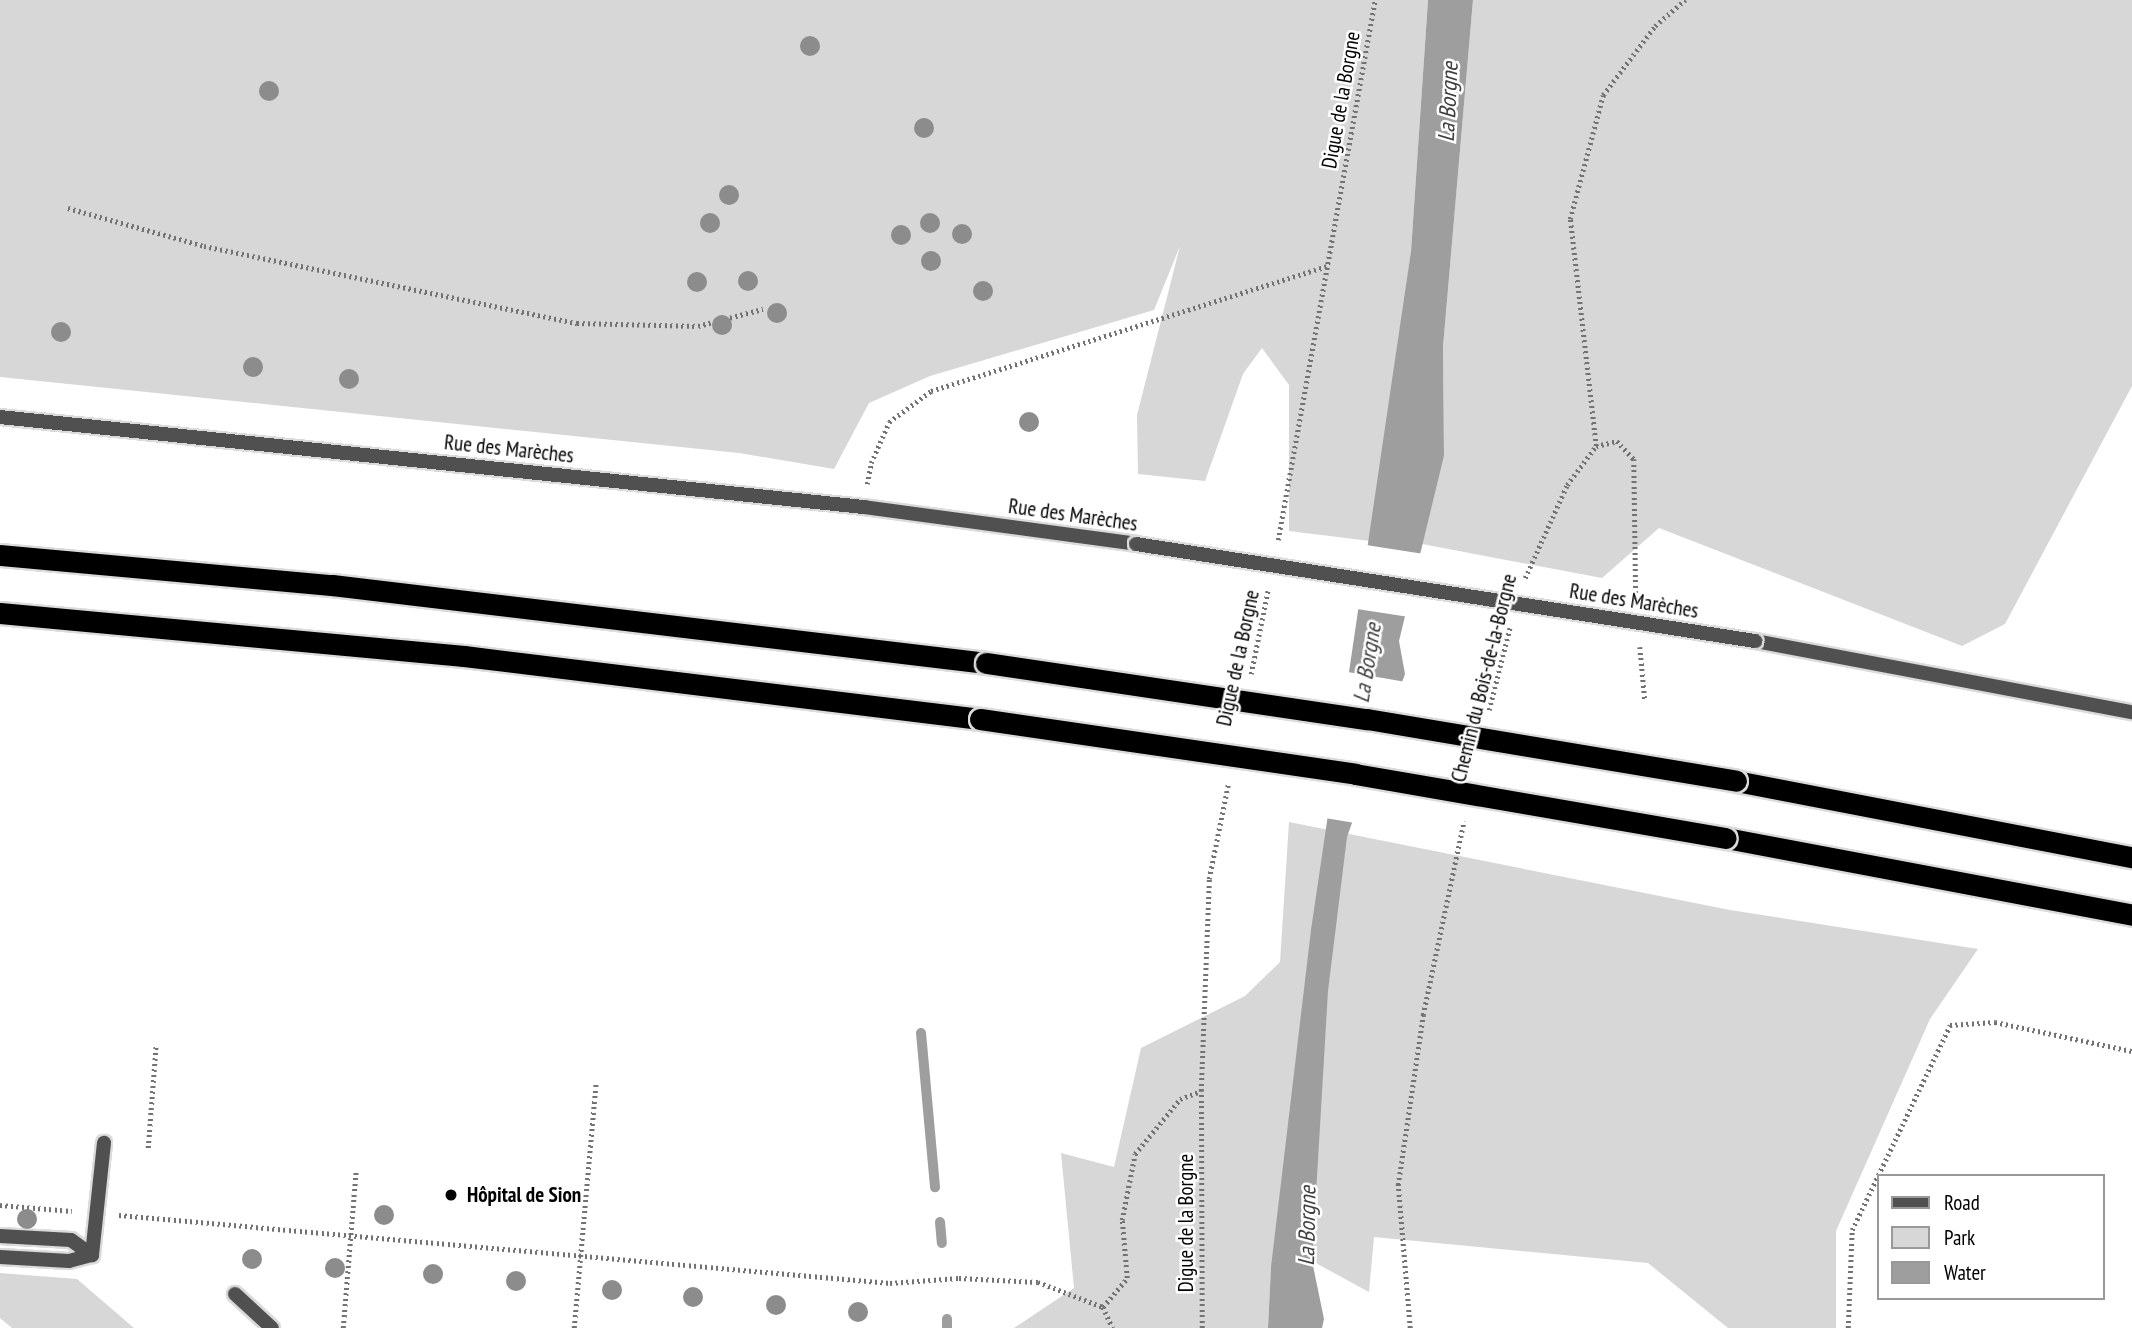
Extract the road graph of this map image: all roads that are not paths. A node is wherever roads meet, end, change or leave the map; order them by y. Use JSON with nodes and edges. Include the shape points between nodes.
{"nodes":[{"id":1,"x":0,"y":417,"type":"edge"},
{"id":2,"x":0,"y":555,"type":"edge"},
{"id":3,"x":0,"y":613,"type":"edge"},
{"id":4,"x":2132,"y":712,"type":"edge"},
{"id":5,"x":2132,"y":857,"type":"edge"},
{"id":6,"x":2132,"y":915,"type":"edge"},
{"id":7,"x":104,"y":1143,"type":"dead end"},
{"id":8,"x":0,"y":1236,"type":"edge"},
{"id":9,"x":92,"y":1255,"type":"junction"},
{"id":10,"x":0,"y":1257,"type":"edge"},
{"id":11,"x":235,"y":1294,"type":"dead end"},
{"id":12,"x":272,"y":1328,"type":"edge"}],
"edges":[{"from":1,"to":4,"type":"street","name":"Rue des Marèches","bridge":true,"via":[[864,507],[1136,544],[1755,641]]},
{"from":2,"to":5,"type":"highway","bridge":true,"via":[[346,586],[986,663],[1367,719],[1736,781]]},
{"from":3,"to":6,"type":"highway","bridge":true,"via":[[477,657],[979,719],[1355,774]]},
{"from":7,"to":9,"type":"street"},
{"from":8,"to":9,"type":"street","via":[[71,1240]]},
{"from":9,"to":10,"type":"street","via":[[69,1261]]},
{"from":11,"to":12,"type":"street"}]}
